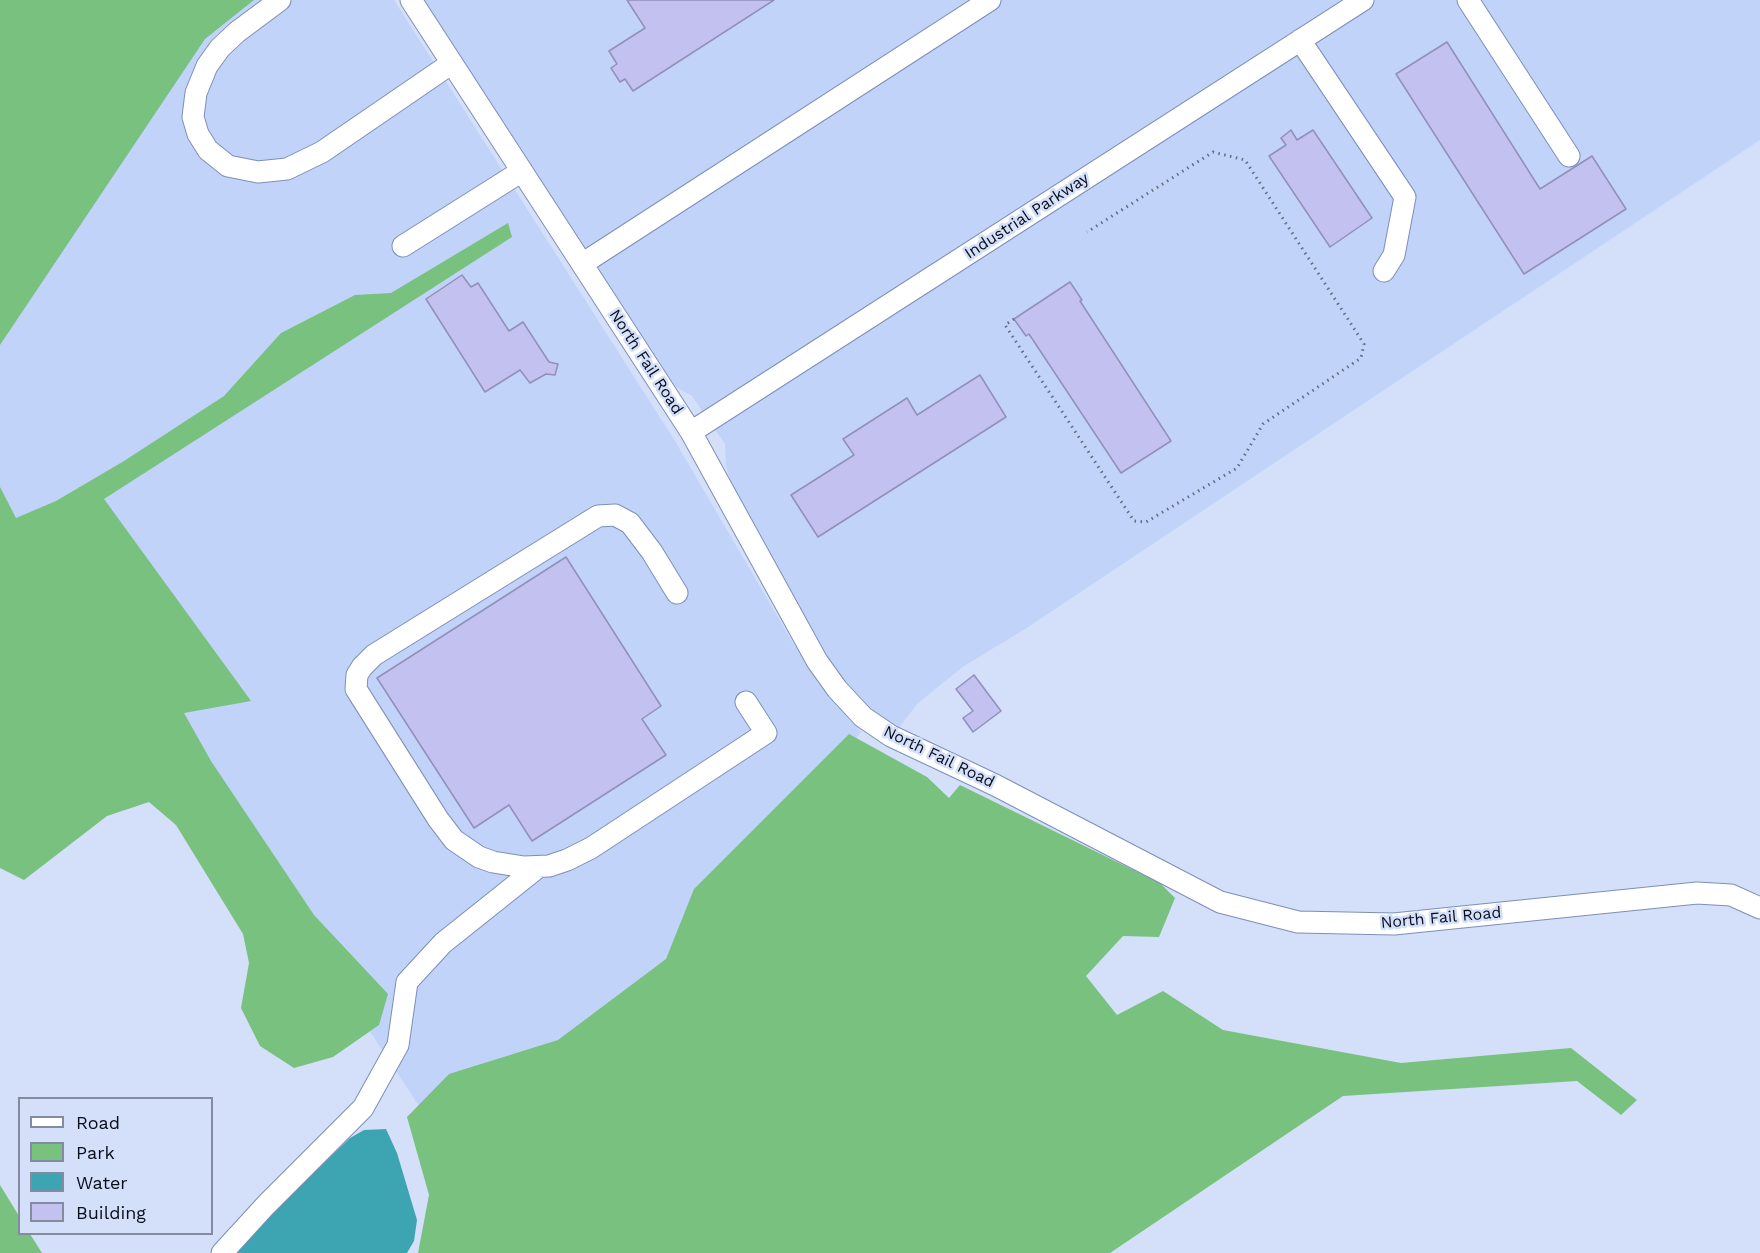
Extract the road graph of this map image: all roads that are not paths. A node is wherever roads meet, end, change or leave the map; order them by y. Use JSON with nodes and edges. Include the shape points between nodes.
{"nodes":[{"id":1,"x":280,"y":0,"type":"edge"},
{"id":2,"x":411,"y":0,"type":"edge"},
{"id":3,"x":990,"y":0,"type":"edge"},
{"id":4,"x":1363,"y":0,"type":"edge"},
{"id":5,"x":1468,"y":0,"type":"edge"},
{"id":6,"x":1300,"y":40,"type":"junction"},
{"id":7,"x":452,"y":63,"type":"junction"},
{"id":8,"x":1569,"y":156,"type":"dead end"},
{"id":9,"x":522,"y":171,"type":"junction"},
{"id":10,"x":403,"y":246,"type":"dead end"},
{"id":11,"x":582,"y":264,"type":"junction"},
{"id":12,"x":1384,"y":271,"type":"dead end"},
{"id":13,"x":691,"y":432,"type":"junction"},
{"id":14,"x":677,"y":593,"type":"dead end"},
{"id":15,"x":746,"y":702,"type":"dead end"},
{"id":16,"x":537,"y":867,"type":"junction"},
{"id":17,"x":1760,"y":908,"type":"edge"},
{"id":18,"x":222,"y":1253,"type":"edge"}],
"edges":[{"from":1,"to":7,"type":"street","via":[[220,48],[196,93],[193,117],[198,134],[208,150],[228,166],[258,172],[287,169],[322,152]]},
{"from":2,"to":7,"type":"street","name":"North Fail Road"},
{"from":3,"to":11,"type":"street"},
{"from":4,"to":6,"type":"street","name":"Industrial Parkway"},
{"from":5,"to":8,"type":"street"},
{"from":6,"to":12,"type":"street","via":[[1405,197],[1394,255]]},
{"from":6,"to":13,"type":"street","name":"Industrial Parkway"},
{"from":7,"to":9,"type":"street","name":"North Fail Road"},
{"from":9,"to":10,"type":"street"},
{"from":9,"to":11,"type":"street","name":"North Fail Road"},
{"from":11,"to":13,"type":"street","name":"North Fail Road"},
{"from":13,"to":17,"type":"street","name":"North Fail Road","via":[[817,661],[863,717],[891,736],[995,785],[1220,902],[1298,922],[1394,924],[1697,893],[1731,895]]},
{"from":14,"to":16,"type":"street","via":[[630,523],[615,515],[598,516],[374,655],[357,675],[356,689],[454,840],[493,862]]},
{"from":15,"to":16,"type":"street","via":[[766,733],[591,848],[567,860]]},
{"from":16,"to":18,"type":"street","via":[[443,944],[406,982],[398,1045],[363,1108]]}]}
